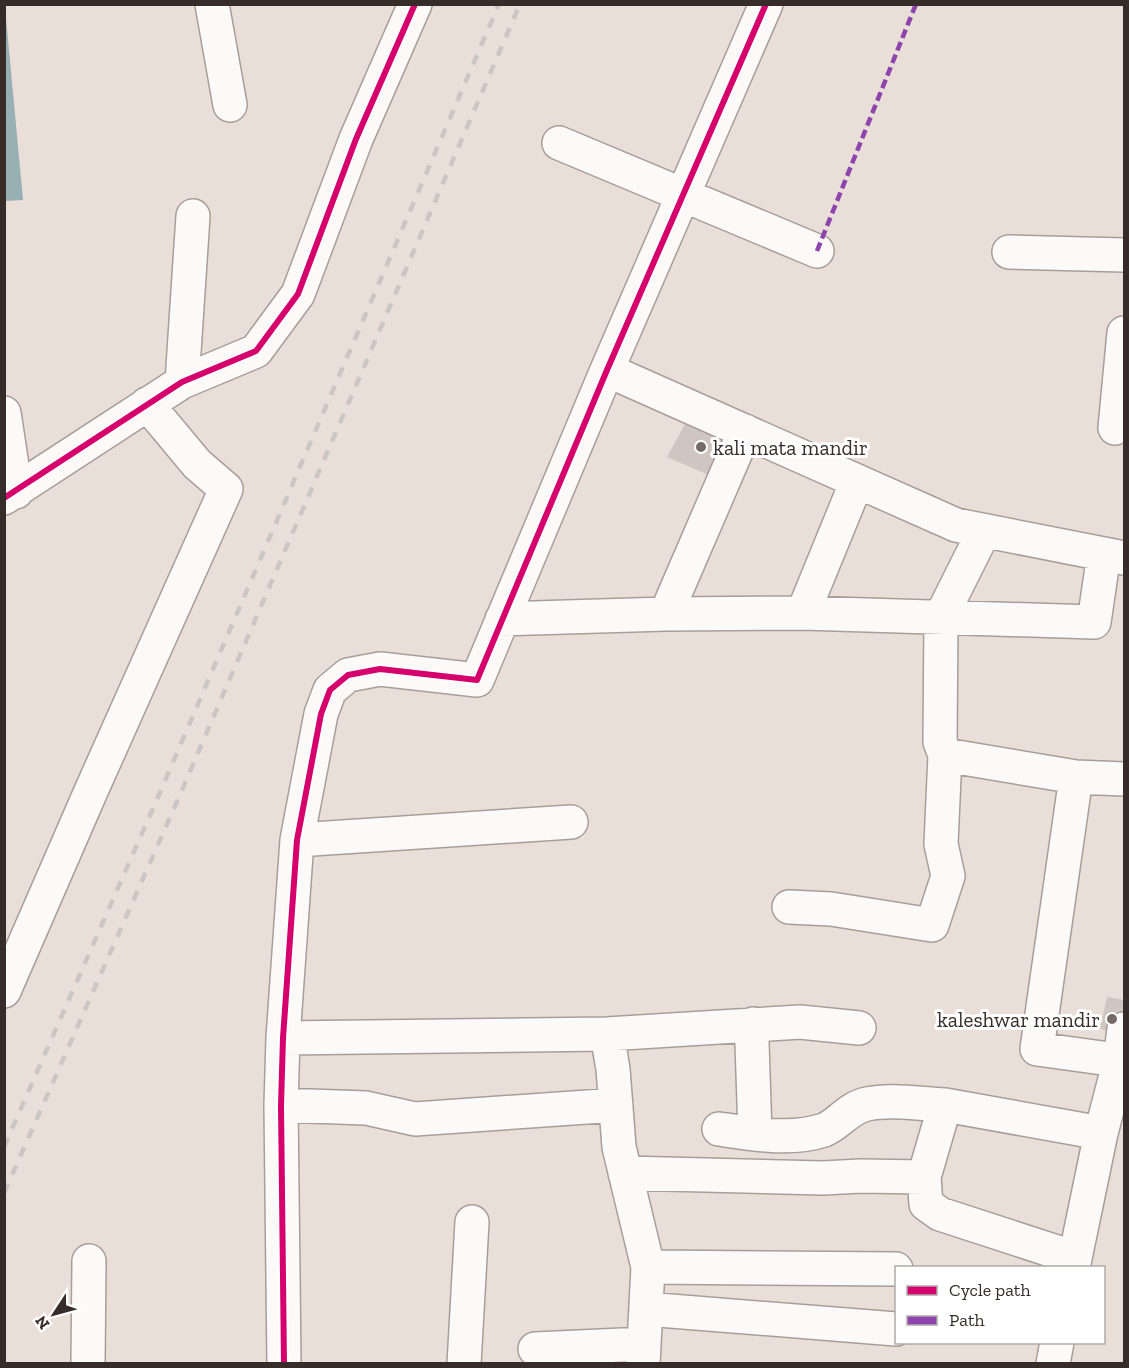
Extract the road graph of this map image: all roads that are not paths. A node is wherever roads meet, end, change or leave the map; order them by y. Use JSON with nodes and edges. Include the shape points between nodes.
{"nodes":[{"id":1,"x":212,"y":4,"type":"edge"},
{"id":2,"x":415,"y":4,"type":"edge"},
{"id":3,"x":766,"y":4,"type":"edge"},
{"id":4,"x":230,"y":105,"type":"dead end"},
{"id":5,"x":559,"y":143,"type":"dead end"},
{"id":6,"x":683,"y":195,"type":"junction"},
{"id":7,"x":193,"y":216,"type":"dead end"},
{"id":8,"x":817,"y":251,"type":"dead end"},
{"id":9,"x":1009,"y":252,"type":"dead end"},
{"id":10,"x":1125,"y":255,"type":"edge"},
{"id":11,"x":1125,"y":333,"type":"edge"},
{"id":12,"x":607,"y":370,"type":"junction"},
{"id":13,"x":182,"y":382,"type":"junction"},
{"id":14,"x":147,"y":404,"type":"junction"},
{"id":15,"x":4,"y":413,"type":"edge"},
{"id":16,"x":1115,"y":428,"type":"dead end"},
{"id":17,"x":745,"y":431,"type":"junction"},
{"id":18,"x":858,"y":481,"type":"junction"},
{"id":19,"x":10,"y":495,"type":"edge"},
{"id":20,"x":984,"y":531,"type":"junction"},
{"id":21,"x":1114,"y":556,"type":"edge"},
{"id":22,"x":803,"y":613,"type":"junction"},
{"id":23,"x":666,"y":614,"type":"junction"},
{"id":24,"x":941,"y":617,"type":"junction"},
{"id":25,"x":502,"y":620,"type":"junction"},
{"id":26,"x":945,"y":756,"type":"junction"},
{"id":27,"x":1076,"y":777,"type":"junction"},
{"id":28,"x":1125,"y":779,"type":"edge"},
{"id":29,"x":571,"y":822,"type":"dead end"},
{"id":30,"x":297,"y":840,"type":"junction"},
{"id":31,"x":789,"y":907,"type":"dead end"},
{"id":32,"x":4,"y":991,"type":"edge"},
{"id":33,"x":753,"y":1024,"type":"junction"},
{"id":34,"x":859,"y":1028,"type":"dead end"},
{"id":35,"x":607,"y":1034,"type":"junction"},
{"id":36,"x":283,"y":1038,"type":"junction"},
{"id":37,"x":1123,"y":1050,"type":"edge"},
{"id":38,"x":280,"y":1105,"type":"junction"},
{"id":39,"x":616,"y":1105,"type":"junction"},
{"id":40,"x":945,"y":1105,"type":"junction"},
{"id":41,"x":719,"y":1129,"type":"dead end"},
{"id":42,"x":1101,"y":1133,"type":"junction"},
{"id":43,"x":755,"y":1134,"type":"junction"},
{"id":44,"x":625,"y":1173,"type":"junction"},
{"id":45,"x":924,"y":1177,"type":"junction"},
{"id":46,"x":472,"y":1222,"type":"dead end"},
{"id":47,"x":89,"y":1261,"type":"dead end"},
{"id":48,"x":1074,"y":1263,"type":"edge"},
{"id":49,"x":648,"y":1267,"type":"junction"},
{"id":50,"x":895,"y":1269,"type":"edge"},
{"id":51,"x":646,"y":1309,"type":"junction"},
{"id":52,"x":895,"y":1329,"type":"edge"},
{"id":53,"x":1058,"y":1344,"type":"edge"},
{"id":54,"x":535,"y":1349,"type":"dead end"},
{"id":55,"x":643,"y":1354,"type":"edge"},
{"id":56,"x":88,"y":1364,"type":"edge"},
{"id":57,"x":284,"y":1364,"type":"edge"},
{"id":58,"x":464,"y":1364,"type":"edge"},
{"id":59,"x":1053,"y":1364,"type":"edge"}],
"edges":[{"from":1,"to":4,"type":"street"},
{"from":2,"to":13,"type":"street","via":[[356,139],[298,294],[256,351]]},
{"from":3,"to":6,"type":"street"},
{"from":5,"to":6,"type":"street"},
{"from":6,"to":8,"type":"street"},
{"from":6,"to":12,"type":"street"},
{"from":7,"to":13,"type":"street"},
{"from":9,"to":10,"type":"street"},
{"from":11,"to":16,"type":"street"},
{"from":12,"to":17,"type":"street"},
{"from":12,"to":25,"type":"street"},
{"from":13,"to":14,"type":"street"},
{"from":14,"to":19,"type":"street"},
{"from":14,"to":32,"type":"street","via":[[197,464],[226,489]]},
{"from":15,"to":19,"type":"street"},
{"from":17,"to":18,"type":"street"},
{"from":17,"to":23,"type":"street"},
{"from":18,"to":20,"type":"street","via":[[956,525]]},
{"from":18,"to":22,"type":"street"},
{"from":20,"to":21,"type":"street"},
{"from":20,"to":24,"type":"street"},
{"from":21,"to":24,"type":"street","via":[[1094,622]]},
{"from":22,"to":23,"type":"street"},
{"from":22,"to":24,"type":"street"},
{"from":23,"to":25,"type":"street"},
{"from":24,"to":26,"type":"street","via":[[940,742]]},
{"from":25,"to":30,"type":"street","via":[[477,680],[380,669],[348,675],[330,690],[321,714]]},
{"from":26,"to":27,"type":"street"},
{"from":26,"to":31,"type":"street","via":[[941,844],[948,876],[932,925],[831,909]]},
{"from":27,"to":28,"type":"street"},
{"from":27,"to":37,"type":"street","via":[[1037,1049]]},
{"from":29,"to":30,"type":"street"},
{"from":30,"to":36,"type":"street"},
{"from":33,"to":34,"type":"street","via":[[800,1022]]},
{"from":33,"to":35,"type":"street"},
{"from":33,"to":43,"type":"street"},
{"from":35,"to":36,"type":"street"},
{"from":35,"to":39,"type":"street"},
{"from":36,"to":38,"type":"street"},
{"from":37,"to":42,"type":"street"},
{"from":38,"to":39,"type":"street","via":[[366,1108],[415,1119]]},
{"from":38,"to":57,"type":"street"},
{"from":39,"to":44,"type":"street"},
{"from":40,"to":42,"type":"street"},
{"from":40,"to":43,"type":"street","via":[[867,1104],[852,1109],[826,1129],[802,1135]]},
{"from":40,"to":45,"type":"street"},
{"from":41,"to":43,"type":"street"},
{"from":42,"to":48,"type":"street"},
{"from":44,"to":45,"type":"street"},
{"from":44,"to":49,"type":"street"},
{"from":45,"to":48,"type":"street","via":[[926,1204],[940,1214]]},
{"from":46,"to":58,"type":"street"},
{"from":47,"to":56,"type":"street"},
{"from":49,"to":50,"type":"street"},
{"from":49,"to":51,"type":"street"},
{"from":51,"to":52,"type":"street"},
{"from":51,"to":55,"type":"street"},
{"from":53,"to":59,"type":"street"},
{"from":54,"to":55,"type":"street"}]}
